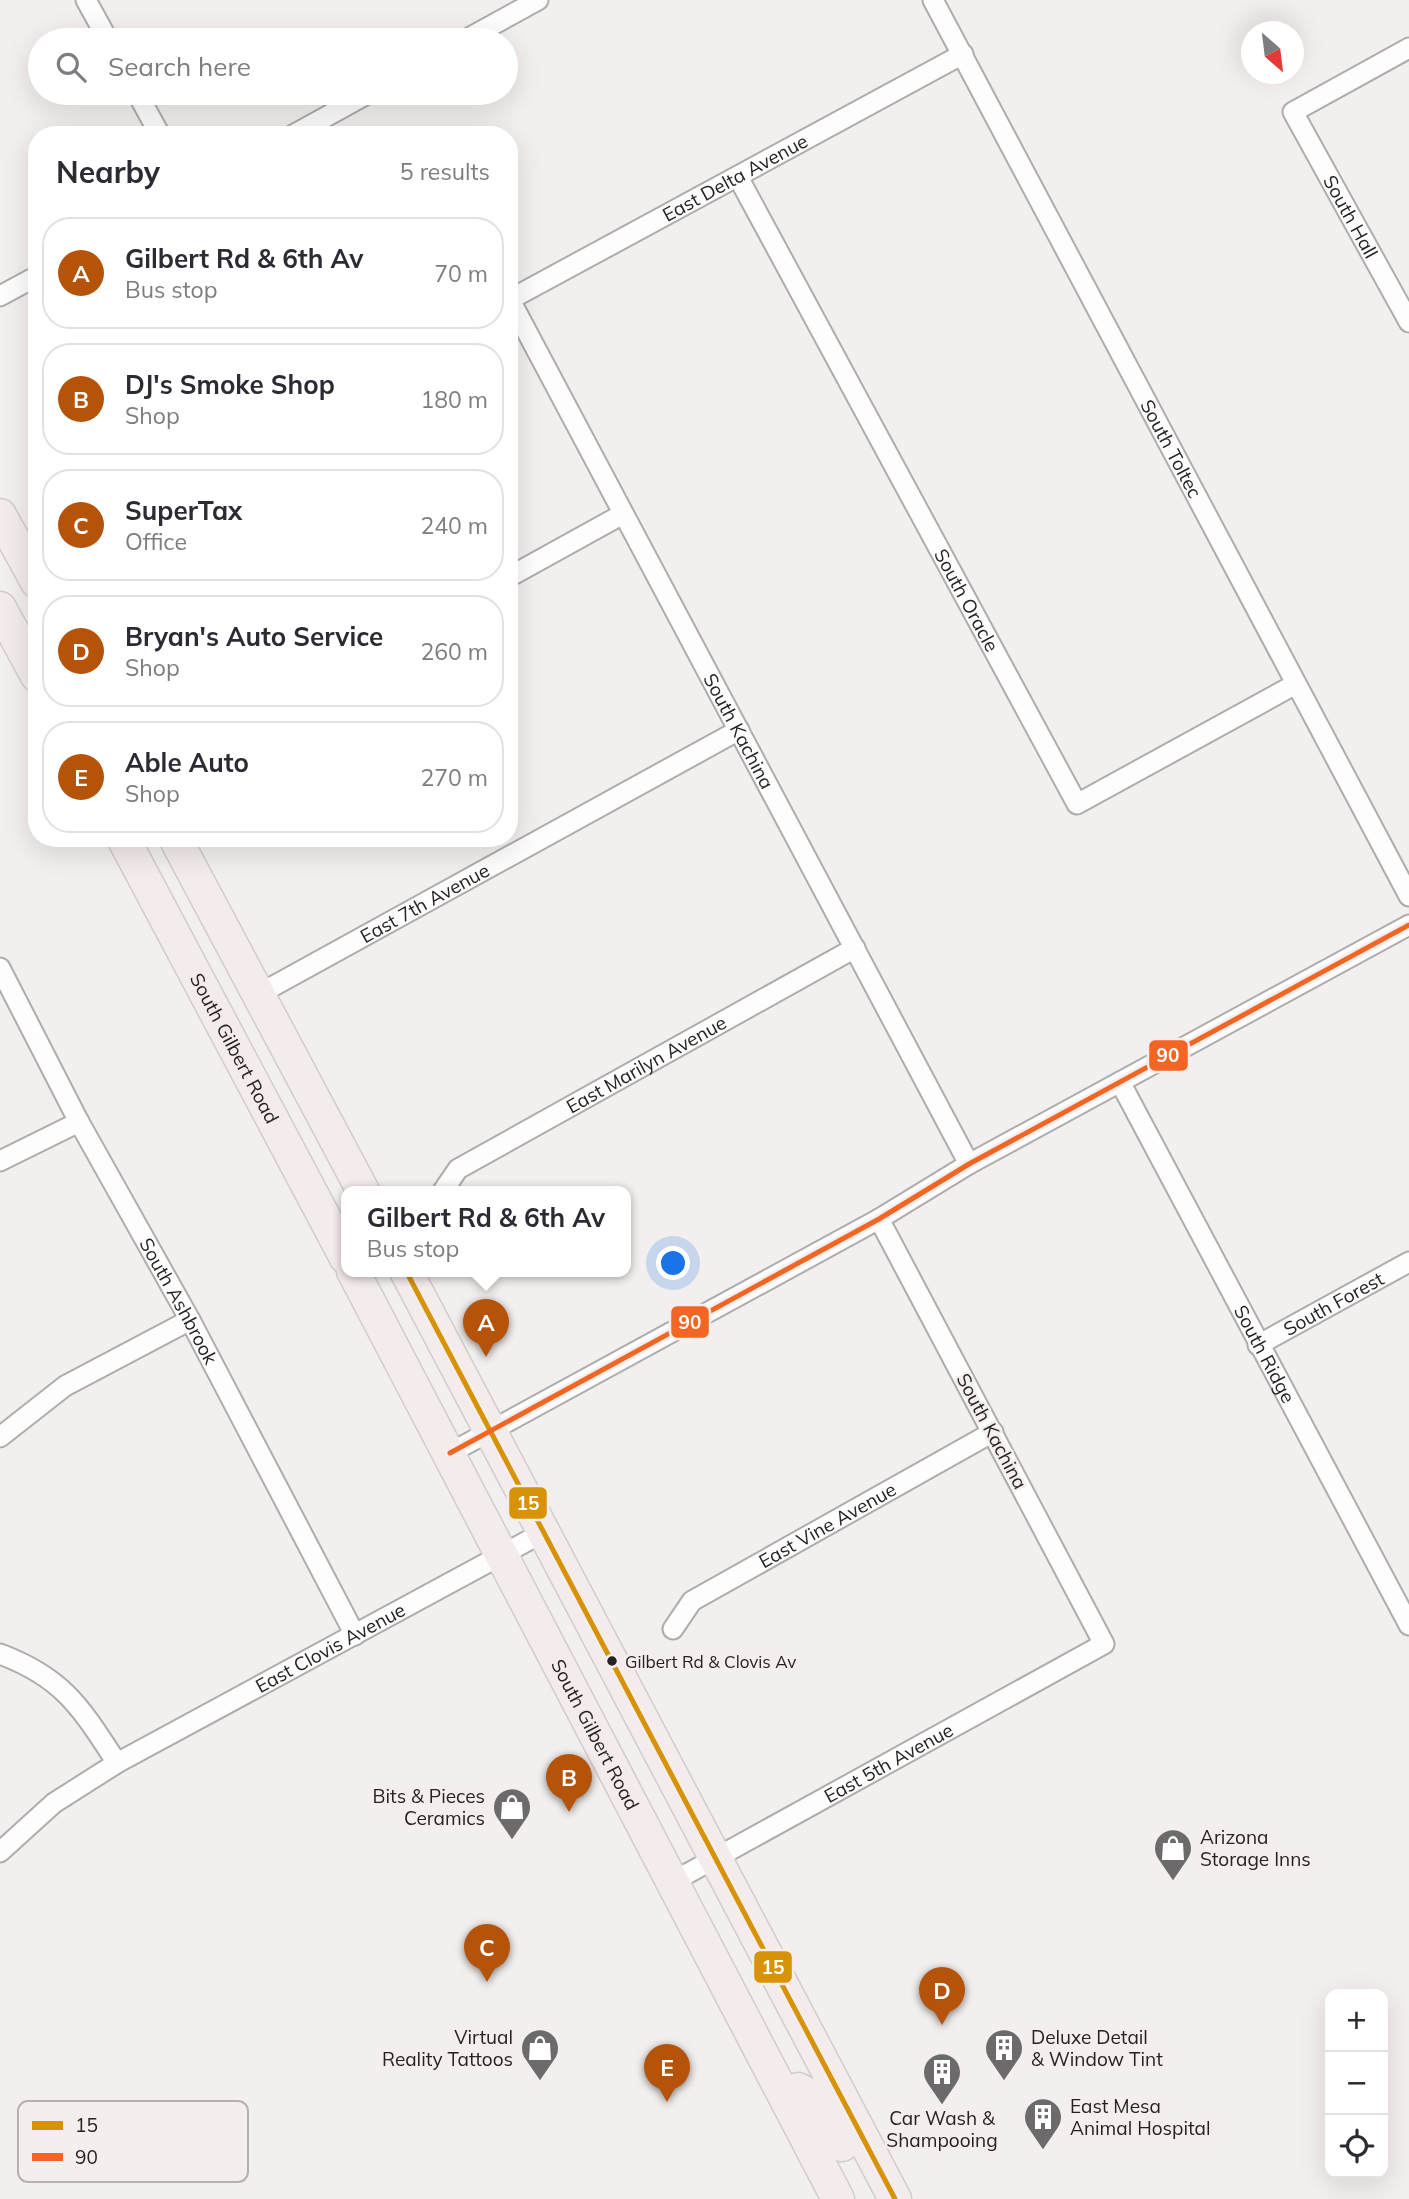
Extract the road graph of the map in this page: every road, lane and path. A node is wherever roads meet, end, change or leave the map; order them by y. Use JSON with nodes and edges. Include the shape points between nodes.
{"nodes":[{"id":1,"x":86,"y":0,"type":"edge"},
{"id":2,"x":538,"y":0,"type":"edge"},
{"id":3,"x":933,"y":0,"type":"edge"},
{"id":4,"x":101,"y":28,"type":"edge"},
{"id":5,"x":487,"y":28,"type":"edge"},
{"id":6,"x":1409,"y":48,"type":"edge"},
{"id":7,"x":962,"y":54,"type":"junction"},
{"id":8,"x":144,"y":105,"type":"edge"},
{"id":9,"x":347,"y":105,"type":"edge"},
{"id":10,"x":155,"y":126,"type":"edge"},
{"id":11,"x":309,"y":126,"type":"edge"},
{"id":12,"x":738,"y":177,"type":"junction"},
{"id":13,"x":28,"y":281,"type":"edge"},
{"id":14,"x":0,"y":296,"type":"edge"},
{"id":15,"x":518,"y":296,"type":"edge"},
{"id":16,"x":518,"y":315,"type":"edge"},
{"id":17,"x":1409,"y":322,"type":"edge"},
{"id":18,"x":623,"y":514,"type":"junction"},
{"id":19,"x":0,"y":515,"type":"edge"},
{"id":20,"x":28,"y":566,"type":"edge"},
{"id":21,"x":518,"y":572,"type":"edge"},
{"id":22,"x":0,"y":608,"type":"edge"},
{"id":23,"x":28,"y":659,"type":"edge"},
{"id":24,"x":1294,"y":685,"type":"junction"},
{"id":25,"x":739,"y":730,"type":"junction"},
{"id":26,"x":128,"y":847,"type":"edge"},
{"id":27,"x":180,"y":847,"type":"edge"},
{"id":28,"x":1409,"y":895,"type":"edge"},
{"id":29,"x":1409,"y":925,"type":"edge"},
{"id":30,"x":855,"y":948,"type":"junction"},
{"id":31,"x":0,"y":968,"type":"edge"},
{"id":32,"x":259,"y":994,"type":"junction"},
{"id":33,"x":1120,"y":1082,"type":"junction"},
{"id":34,"x":79,"y":1122,"type":"junction"},
{"id":35,"x":0,"y":1161,"type":"edge"},
{"id":36,"x":969,"y":1164,"type":"junction"},
{"id":37,"x":360,"y":1186,"type":"edge"},
{"id":38,"x":446,"y":1186,"type":"edge"},
{"id":39,"x":879,"y":1219,"type":"junction"},
{"id":40,"x":341,"y":1249,"type":"edge"},
{"id":41,"x":1409,"y":1262,"type":"edge"},
{"id":42,"x":356,"y":1277,"type":"edge"},
{"id":43,"x":409,"y":1277,"type":"edge"},
{"id":44,"x":190,"y":1320,"type":"junction"},
{"id":45,"x":1258,"y":1345,"type":"junction"},
{"id":46,"x":490,"y":1431,"type":"junction"},
{"id":47,"x":993,"y":1432,"type":"junction"},
{"id":48,"x":0,"y":1437,"type":"edge"},
{"id":49,"x":450,"y":1453,"type":"junction"},
{"id":50,"x":544,"y":1532,"type":"junction"},
{"id":51,"x":503,"y":1555,"type":"junction"},
{"id":52,"x":1409,"y":1625,"type":"edge"},
{"id":53,"x":673,"y":1629,"type":"dead end"},
{"id":54,"x":355,"y":1634,"type":"junction"},
{"id":55,"x":1104,"y":1644,"type":"joint"},
{"id":56,"x":0,"y":1654,"type":"edge"},
{"id":57,"x":117,"y":1763,"type":"junction"},
{"id":58,"x":0,"y":1852,"type":"edge"},
{"id":59,"x":713,"y":1858,"type":"junction"},
{"id":60,"x":674,"y":1881,"type":"junction"},
{"id":61,"x":712,"y":1955,"type":"junction"},
{"id":62,"x":798,"y":2020,"type":"junction"},
{"id":63,"x":784,"y":2094,"type":"junction"},
{"id":64,"x":838,"y":2199,"type":"edge"},
{"id":65,"x":882,"y":2199,"type":"edge"},
{"id":66,"x":895,"y":2199,"type":"edge"}],
"edges":[{"from":1,"to":4,"type":"street"},
{"from":2,"to":5,"type":"street"},
{"from":3,"to":7,"type":"street","name":"South Toltec"},
{"from":6,"to":17,"type":"street","name":"South Hall","via":[[1293,111]]},
{"from":7,"to":12,"type":"street","name":"East Delta Avenue"},
{"from":7,"to":24,"type":"street","name":"South Toltec"},
{"from":8,"to":10,"type":"street"},
{"from":9,"to":11,"type":"street"},
{"from":12,"to":15,"type":"street","name":"East Delta Avenue"},
{"from":12,"to":24,"type":"street","name":"South Oracle","via":[[1077,804]]},
{"from":13,"to":14,"type":"street"},
{"from":16,"to":18,"type":"street","name":"South Kachina"},
{"from":18,"to":21,"type":"street"},
{"from":18,"to":25,"type":"street","name":"South Kachina"},
{"from":19,"to":20,"type":"main road"},
{"from":22,"to":23,"type":"main road"},
{"from":24,"to":28,"type":"street","name":"South Toltec"},
{"from":25,"to":30,"type":"street","name":"South Kachina"},
{"from":25,"to":32,"type":"street","name":"East 7th Avenue"},
{"from":26,"to":40,"type":"main road","name":"South Gilbert Road"},
{"from":27,"to":32,"type":"main road"},
{"from":29,"to":33,"type":"street"},
{"from":30,"to":36,"type":"street","name":"South Kachina"},
{"from":30,"to":38,"type":"street","name":"East Marilyn Avenue","via":[[457,1170]]},
{"from":31,"to":34,"type":"street","name":"South Ashbrook"},
{"from":32,"to":37,"type":"main road"},
{"from":33,"to":36,"type":"street"},
{"from":33,"to":45,"type":"street","name":"South Ridge"},
{"from":34,"to":35,"type":"street"},
{"from":34,"to":44,"type":"street","name":"South Ashbrook"},
{"from":36,"to":39,"type":"street"},
{"from":39,"to":46,"type":"street"},
{"from":39,"to":47,"type":"street","name":"South Kachina"},
{"from":41,"to":45,"type":"street","name":"South Forest"},
{"from":42,"to":49,"type":"main road","name":"South Gilbert Road"},
{"from":43,"to":46,"type":"main road"},
{"from":44,"to":48,"type":"street","via":[[65,1386]]},
{"from":44,"to":54,"type":"street","name":"South Ashbrook"},
{"from":45,"to":52,"type":"street","name":"South Ridge"},
{"from":46,"to":49,"type":"street"},
{"from":46,"to":50,"type":"main road"},
{"from":47,"to":53,"type":"street","name":"East Vine Avenue","via":[[692,1601]]},
{"from":47,"to":55,"type":"street","name":"South Kachina"},
{"from":49,"to":51,"type":"main road","name":"South Gilbert Road"},
{"from":50,"to":51,"type":"street","name":"East Clovis Avenue"},
{"from":50,"to":59,"type":"main road"},
{"from":51,"to":54,"type":"street","name":"East Clovis Avenue"},
{"from":51,"to":60,"type":"main road","name":"South Gilbert Road"},
{"from":54,"to":57,"type":"street","name":"East Clovis Avenue"},
{"from":55,"to":59,"type":"street","name":"East 5th Avenue"},
{"from":56,"to":57,"type":"street","via":[[30,1665],[75,1700]]},
{"from":57,"to":58,"type":"street","name":"East Clovis Avenue","via":[[54,1803]]},
{"from":59,"to":60,"type":"street","name":"East 5th Avenue"},
{"from":59,"to":62,"type":"main road"},
{"from":60,"to":61,"type":"main road","name":"South Gilbert Road"},
{"from":61,"to":62,"type":"main road","via":[[773,2019]]},
{"from":61,"to":63,"type":"main road","name":"South Gilbert Road"},
{"from":62,"to":66,"type":"main road"},
{"from":63,"to":64,"type":"main road","name":"South Gilbert Road"},
{"from":63,"to":65,"type":"main road","via":[[798,2089],[813,2097],[859,2175]]}]}
